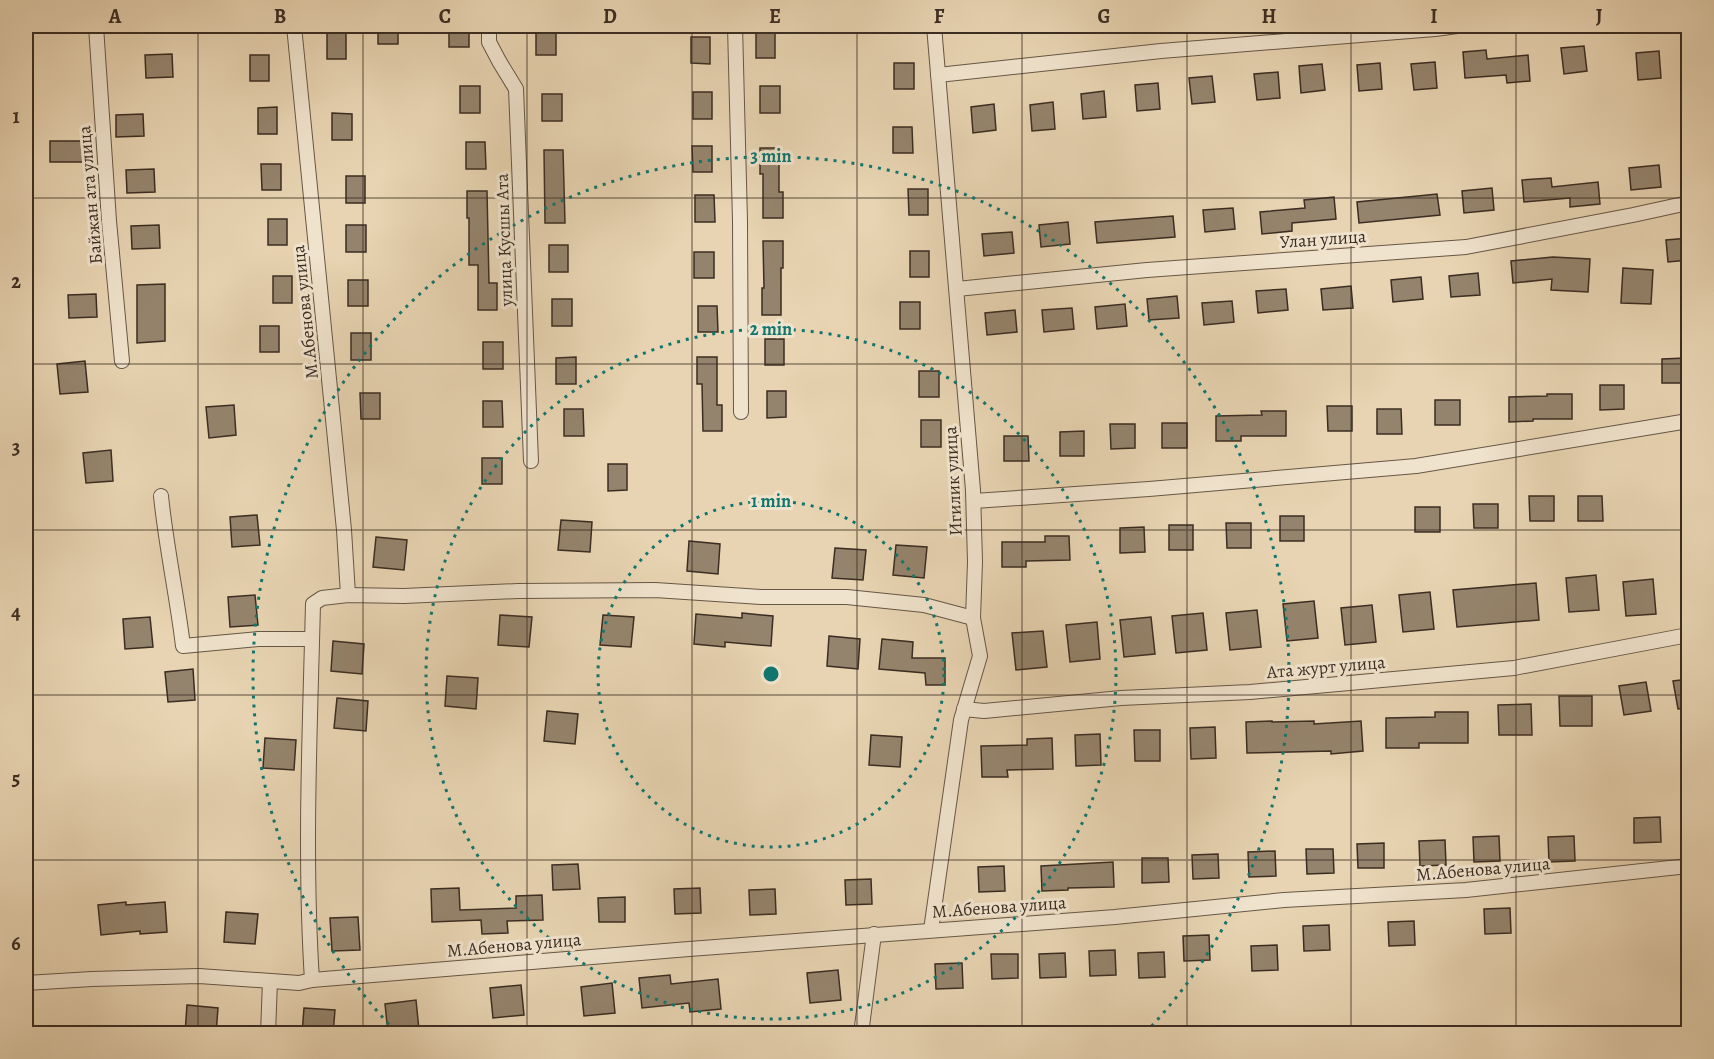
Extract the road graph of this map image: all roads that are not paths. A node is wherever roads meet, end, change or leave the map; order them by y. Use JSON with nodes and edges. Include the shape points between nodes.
{"nodes":[{"id":1,"x":96,"y":26,"type":"edge"},
{"id":2,"x":294,"y":26,"type":"edge"},
{"id":3,"x":489,"y":26,"type":"edge"},
{"id":4,"x":735,"y":26,"type":"edge"},
{"id":5,"x":934,"y":26,"type":"edge"},
{"id":6,"x":1457,"y":26,"type":"edge"},
{"id":7,"x":938,"y":75,"type":"junction"},
{"id":8,"x":1689,"y":203,"type":"edge"},
{"id":9,"x":957,"y":289,"type":"junction"},
{"id":10,"x":122,"y":361,"type":"dead end"},
{"id":11,"x":741,"y":412,"type":"dead end"},
{"id":12,"x":1689,"y":421,"type":"edge"},
{"id":13,"x":531,"y":461,"type":"dead end"},
{"id":14,"x":161,"y":496,"type":"dead end"},
{"id":15,"x":974,"y":501,"type":"junction"},
{"id":16,"x":348,"y":595,"type":"junction"},
{"id":17,"x":973,"y":618,"type":"junction"},
{"id":18,"x":1689,"y":635,"type":"edge"},
{"id":19,"x":312,"y":639,"type":"junction"},
{"id":20,"x":964,"y":709,"type":"junction"},
{"id":21,"x":1688,"y":862,"type":"edge"},
{"id":22,"x":931,"y":930,"type":"junction"},
{"id":23,"x":874,"y":934,"type":"junction"},
{"id":24,"x":312,"y":980,"type":"junction"},
{"id":25,"x":270,"y":981,"type":"junction"},
{"id":26,"x":26,"y":983,"type":"edge"},
{"id":27,"x":268,"y":1034,"type":"edge"},
{"id":28,"x":861,"y":1034,"type":"edge"}],
"edges":[{"from":1,"to":10,"type":"street","name":"Байжан ата улица"},
{"from":2,"to":16,"type":"street","name":"М.Абенова улица"},
{"from":3,"to":13,"type":"street","name":"улица Кусшы Ата","via":[[489,42],[516,88]]},
{"from":4,"to":11,"type":"street"},
{"from":5,"to":7,"type":"street","name":"Игилик улица"},
{"from":6,"to":7,"type":"street"},
{"from":7,"to":9,"type":"street","name":"Игилик улица"},
{"from":8,"to":9,"type":"street","name":"Улан улица","via":[[1466,247],[1147,270]]},
{"from":9,"to":15,"type":"street","name":"Игилик улица"},
{"from":12,"to":15,"type":"street","via":[[1416,466]]},
{"from":14,"to":19,"type":"street","via":[[183,646]]},
{"from":15,"to":17,"type":"street","name":"Игилик улица"},
{"from":16,"to":17,"type":"street","via":[[655,590],[760,597],[848,597],[924,605]]},
{"from":16,"to":19,"type":"street","via":[[322,598],[313,604]]},
{"from":17,"to":20,"type":"street","name":"Игилик улица","via":[[980,656]]},
{"from":18,"to":20,"type":"street","name":"Ата журт улица","via":[[1514,668],[1250,692],[1121,698],[984,711]]},
{"from":19,"to":24,"type":"street","via":[[308,922]]},
{"from":20,"to":22,"type":"street","name":"Игилик улица"},
{"from":21,"to":22,"type":"street","name":"М.Абенова улица","via":[[1466,890],[1284,900]]},
{"from":22,"to":23,"type":"street","name":"М.Абенова улица"},
{"from":23,"to":24,"type":"street","name":"М.Абенова улица"},
{"from":23,"to":28,"type":"street"},
{"from":24,"to":25,"type":"street","name":"М.Абенова улица"},
{"from":25,"to":26,"type":"street","name":"М.Абенова улица","via":[[199,976]]},
{"from":25,"to":27,"type":"street"}]}
